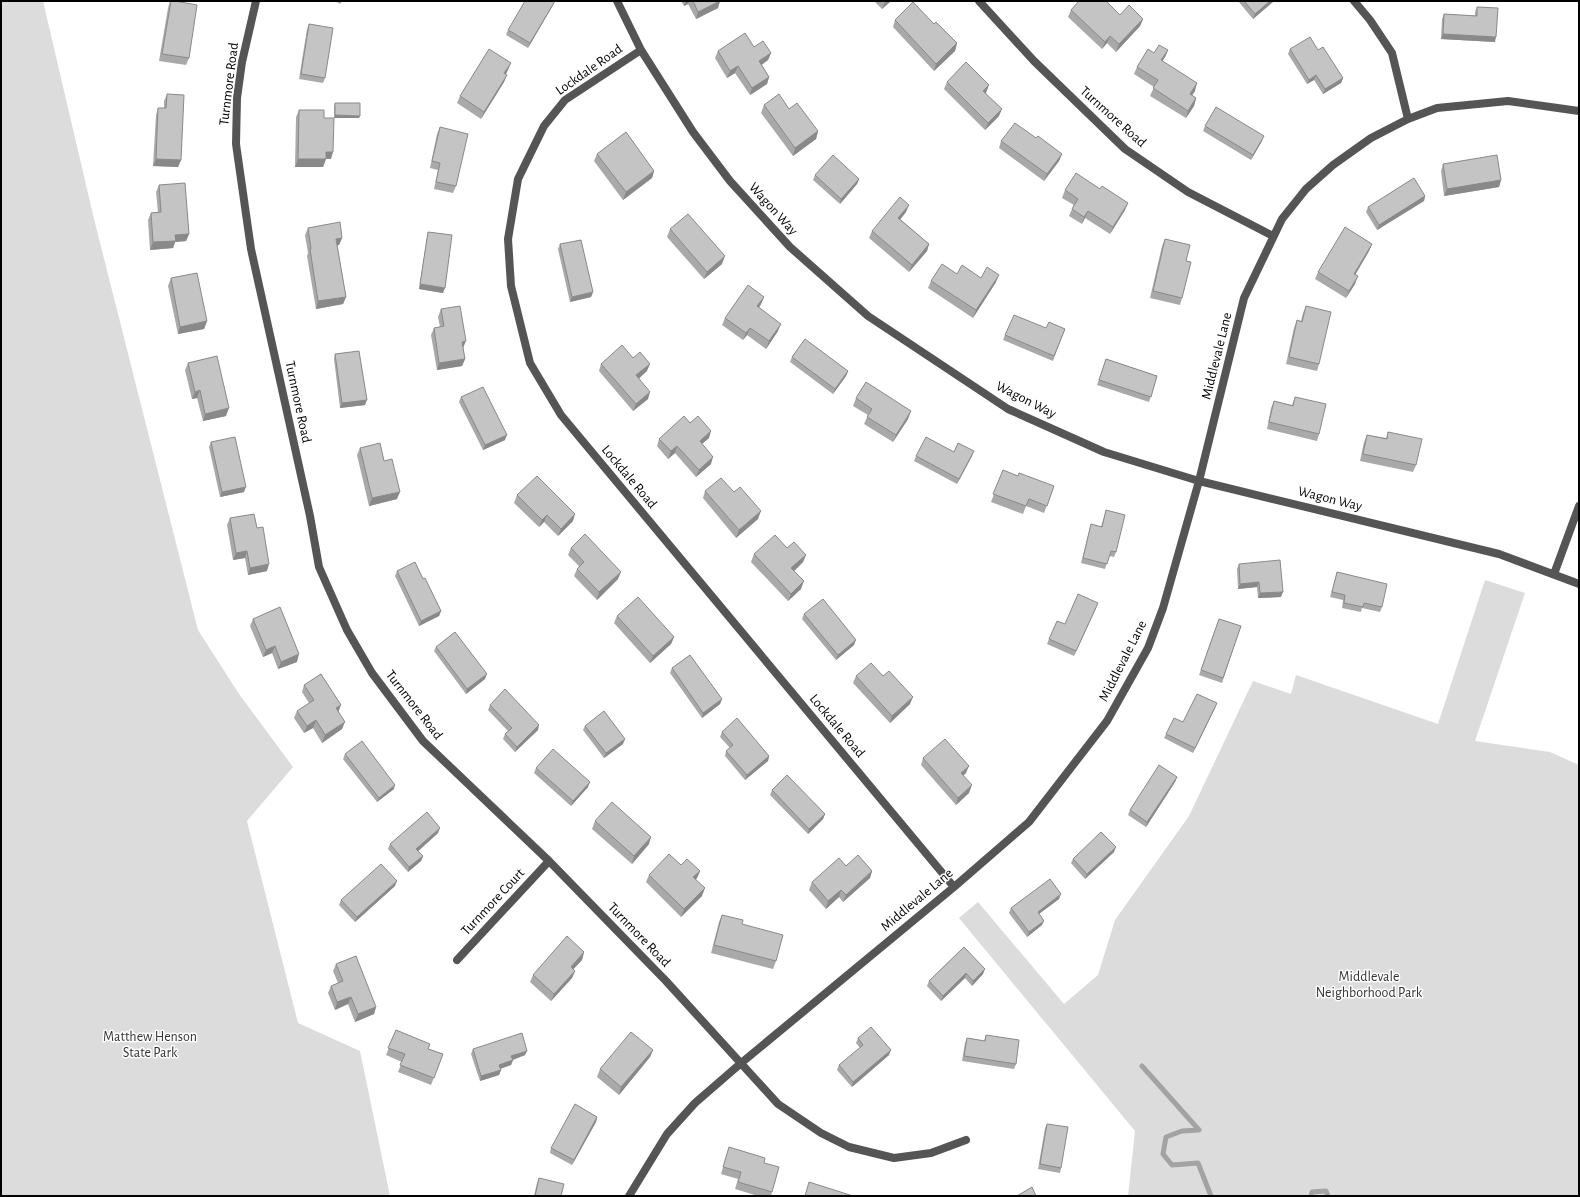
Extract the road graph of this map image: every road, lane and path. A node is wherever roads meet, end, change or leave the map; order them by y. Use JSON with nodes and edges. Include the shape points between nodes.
{"nodes":[{"id":1,"x":256,"y":1,"type":"edge"},
{"id":2,"x":617,"y":1,"type":"edge"},
{"id":3,"x":979,"y":1,"type":"edge"},
{"id":4,"x":1354,"y":1,"type":"edge"},
{"id":5,"x":641,"y":50,"type":"junction"},
{"id":6,"x":1579,"y":111,"type":"edge"},
{"id":7,"x":1408,"y":119,"type":"junction"},
{"id":8,"x":1273,"y":236,"type":"junction"},
{"id":9,"x":1199,"y":480,"type":"junction"},
{"id":10,"x":1579,"y":506,"type":"edge"},
{"id":11,"x":1554,"y":574,"type":"junction"},
{"id":12,"x":1579,"y":584,"type":"edge"},
{"id":13,"x":548,"y":861,"type":"junction"},
{"id":14,"x":954,"y":887,"type":"junction"},
{"id":15,"x":457,"y":960,"type":"dead end"},
{"id":16,"x":740,"y":1064,"type":"junction"},
{"id":17,"x":966,"y":1140,"type":"dead end"},
{"id":18,"x":629,"y":1196,"type":"edge"}],
"edges":[{"from":1,"to":13,"type":"street","name":"Turnmore Road","via":[[242,62],[236,144],[251,248],[319,567],[347,630],[372,673],[422,741]]},
{"from":2,"to":5,"type":"street","name":"Wagon Way"},
{"from":3,"to":8,"type":"street","name":"Turnmore Road","via":[[1034,61],[1125,149],[1188,192]]},
{"from":4,"to":7,"type":"street","via":[[1392,53]]},
{"from":5,"to":9,"type":"street","name":"Wagon Way","via":[[693,132],[730,181],[790,248],[868,316],[1008,409],[1104,452]]},
{"from":5,"to":14,"type":"street","name":"Lockdale Road","via":[[565,100],[544,126],[518,179],[508,239],[511,286],[530,363],[561,415]]},
{"from":6,"to":7,"type":"street","name":"Middlevale Lane","via":[[1508,101],[1437,108]]},
{"from":7,"to":8,"type":"street","name":"Middlevale Lane","via":[[1371,138],[1333,165],[1306,189],[1282,219]]},
{"from":8,"to":9,"type":"street","name":"Middlevale Lane","via":[[1244,298]]},
{"from":9,"to":11,"type":"street","name":"Wagon Way","via":[[1499,554]]},
{"from":9,"to":14,"type":"street","name":"Middlevale Lane","via":[[1163,608],[1150,642],[1107,721],[1029,822]]},
{"from":10,"to":11,"type":"street"},
{"from":11,"to":12,"type":"street","name":"Wagon Way"},
{"from":13,"to":15,"type":"street","name":"Turnmore Court"},
{"from":13,"to":16,"type":"street","name":"Turnmore Road","via":[[666,981]]},
{"from":14,"to":16,"type":"street","name":"Middlevale Lane"},
{"from":16,"to":17,"type":"street","name":"Turnmore Road","via":[[778,1104],[821,1133],[849,1147],[894,1158],[931,1153]]},
{"from":16,"to":18,"type":"street","name":"Middlevale Lane","via":[[695,1103],[667,1134]]}]}
